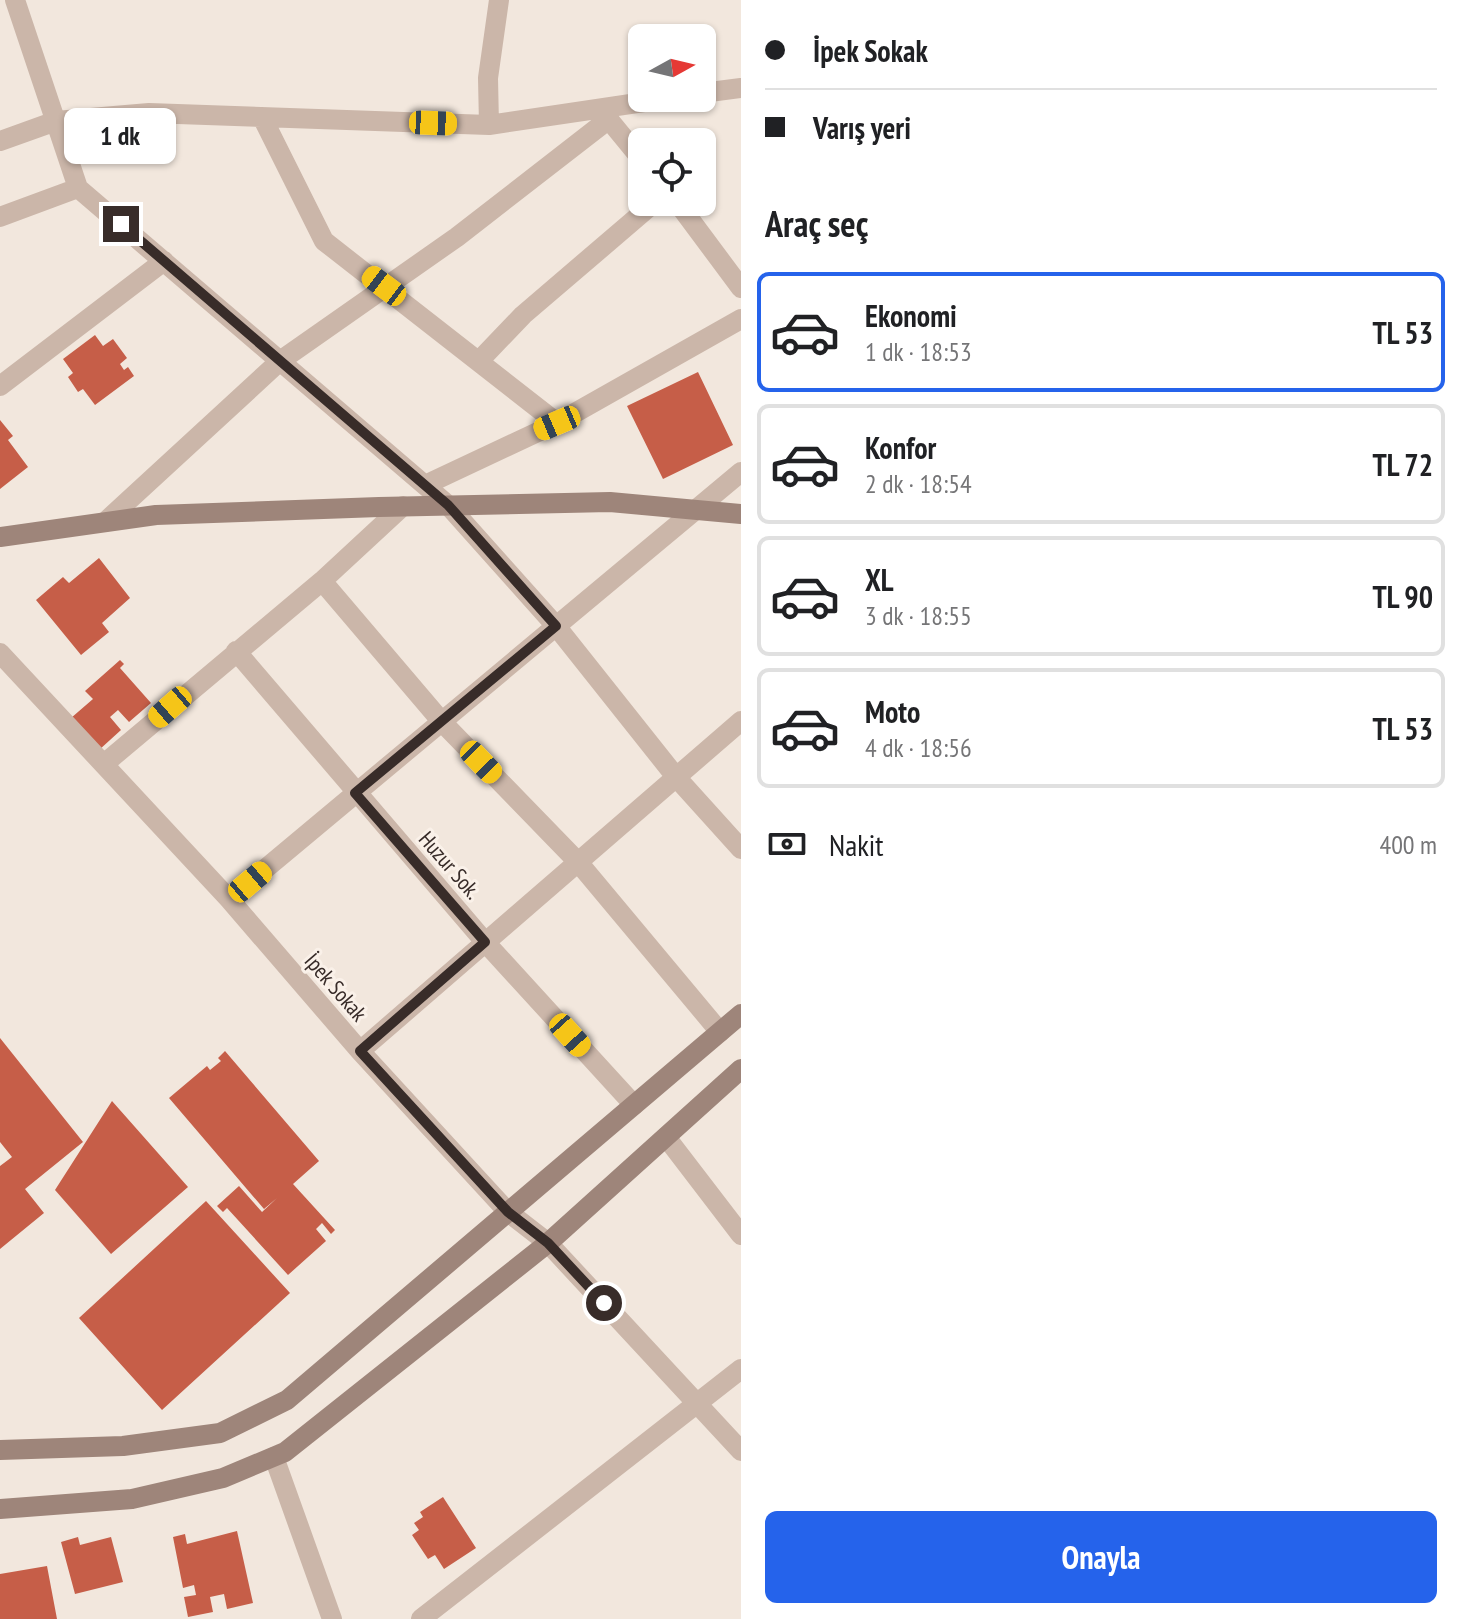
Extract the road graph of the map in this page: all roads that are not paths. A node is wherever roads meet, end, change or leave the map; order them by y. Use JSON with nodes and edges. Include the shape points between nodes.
{"nodes":[{"id":1,"x":15,"y":0,"type":"edge"},
{"id":2,"x":499,"y":0,"type":"edge"},
{"id":3,"x":741,"y":88,"type":"edge"},
{"id":4,"x":716,"y":91,"type":"edge"},
{"id":5,"x":628,"y":108,"type":"edge"},
{"id":6,"x":604,"y":114,"type":"junction"},
{"id":7,"x":262,"y":117,"type":"junction"},
{"id":8,"x":56,"y":121,"type":"junction"},
{"id":9,"x":489,"y":125,"type":"junction"},
{"id":10,"x":0,"y":141,"type":"edge"},
{"id":11,"x":628,"y":143,"type":"edge"},
{"id":12,"x":78,"y":188,"type":"junction"},
{"id":13,"x":639,"y":216,"type":"edge"},
{"id":14,"x":687,"y":216,"type":"edge"},
{"id":15,"x":0,"y":217,"type":"edge"},
{"id":16,"x":164,"y":261,"type":"junction"},
{"id":17,"x":384,"y":286,"type":"junction"},
{"id":18,"x":741,"y":288,"type":"edge"},
{"id":19,"x":741,"y":319,"type":"edge"},
{"id":20,"x":280,"y":361,"type":"junction"},
{"id":21,"x":479,"y":361,"type":"junction"},
{"id":22,"x":0,"y":386,"type":"edge"},
{"id":23,"x":557,"y":423,"type":"junction"},
{"id":24,"x":741,"y":472,"type":"edge"},
{"id":25,"x":425,"y":485,"type":"junction"},
{"id":26,"x":448,"y":505,"type":"junction"},
{"id":27,"x":403,"y":506,"type":"junction"},
{"id":28,"x":696,"y":510,"type":"junction"},
{"id":29,"x":741,"y":514,"type":"edge"},
{"id":30,"x":105,"y":522,"type":"junction"},
{"id":31,"x":0,"y":537,"type":"edge"},
{"id":32,"x":322,"y":581,"type":"junction"},
{"id":33,"x":556,"y":626,"type":"junction"},
{"id":34,"x":236,"y":651,"type":"junction"},
{"id":35,"x":0,"y":653,"type":"edge"},
{"id":36,"x":741,"y":721,"type":"edge"},
{"id":37,"x":442,"y":722,"type":"junction"},
{"id":38,"x":104,"y":764,"type":"junction"},
{"id":39,"x":676,"y":777,"type":"junction"},
{"id":40,"x":355,"y":793,"type":"junction"},
{"id":41,"x":741,"y":849,"type":"edge"},
{"id":42,"x":578,"y":862,"type":"junction"},
{"id":43,"x":229,"y":899,"type":"junction"},
{"id":44,"x":485,"y":942,"type":"junction"},
{"id":45,"x":741,"y":1014,"type":"edge"},
{"id":46,"x":720,"y":1032,"type":"junction"},
{"id":47,"x":360,"y":1051,"type":"junction"},
{"id":48,"x":741,"y":1070,"type":"edge"},
{"id":49,"x":634,"y":1105,"type":"junction"},
{"id":50,"x":666,"y":1137,"type":"junction"},
{"id":51,"x":508,"y":1212,"type":"junction"},
{"id":52,"x":741,"y":1235,"type":"edge"},
{"id":53,"x":548,"y":1243,"type":"junction"},
{"id":54,"x":741,"y":1369,"type":"edge"},
{"id":55,"x":697,"y":1403,"type":"junction"},
{"id":56,"x":0,"y":1450,"type":"edge"},
{"id":57,"x":741,"y":1451,"type":"edge"},
{"id":58,"x":274,"y":1457,"type":"junction"},
{"id":59,"x":0,"y":1509,"type":"edge"},
{"id":60,"x":332,"y":1619,"type":"edge"},
{"id":61,"x":421,"y":1619,"type":"edge"}],
"edges":[{"from":1,"to":8,"type":"street"},
{"from":2,"to":9,"type":"street","via":[[488,78]]},
{"from":3,"to":4,"type":"street"},
{"from":5,"to":6,"type":"street"},
{"from":6,"to":9,"type":"street"},
{"from":6,"to":11,"type":"street"},
{"from":6,"to":17,"type":"street","via":[[457,237]]},
{"from":7,"to":8,"type":"street","via":[[149,113]]},
{"from":7,"to":9,"type":"street"},
{"from":7,"to":17,"type":"street","via":[[324,241]]},
{"from":8,"to":10,"type":"street"},
{"from":8,"to":12,"type":"street"},
{"from":12,"to":15,"type":"street"},
{"from":12,"to":16,"type":"street"},
{"from":13,"to":21,"type":"street","via":[[523,315]]},
{"from":14,"to":18,"type":"street"},
{"from":16,"to":20,"type":"street"},
{"from":16,"to":22,"type":"street"},
{"from":17,"to":20,"type":"street"},
{"from":17,"to":21,"type":"street"},
{"from":19,"to":23,"type":"street"},
{"from":20,"to":25,"type":"street"},
{"from":20,"to":30,"type":"street"},
{"from":21,"to":23,"type":"street"},
{"from":23,"to":25,"type":"street"},
{"from":24,"to":28,"type":"street"},
{"from":25,"to":26,"type":"street"},
{"from":26,"to":27,"type":"main road"},
{"from":26,"to":28,"type":"main road","via":[[610,502]]},
{"from":26,"to":33,"type":"street"},
{"from":27,"to":30,"type":"main road","via":[[156,515]]},
{"from":27,"to":32,"type":"street"},
{"from":28,"to":29,"type":"main road"},
{"from":28,"to":33,"type":"street"},
{"from":30,"to":31,"type":"main road"},
{"from":32,"to":34,"type":"street"},
{"from":32,"to":37,"type":"street"},
{"from":33,"to":37,"type":"street"},
{"from":33,"to":39,"type":"street"},
{"from":34,"to":38,"type":"street"},
{"from":34,"to":40,"type":"street","name":"Huzur Sok."},
{"from":35,"to":38,"type":"street","name":"İpek Sokak"},
{"from":36,"to":39,"type":"street"},
{"from":37,"to":40,"type":"street"},
{"from":37,"to":42,"type":"street"},
{"from":38,"to":43,"type":"street","name":"İpek Sokak"},
{"from":39,"to":41,"type":"street"},
{"from":39,"to":42,"type":"street"},
{"from":40,"to":43,"type":"street"},
{"from":40,"to":44,"type":"street","name":"Huzur Sok."},
{"from":42,"to":44,"type":"street"},
{"from":42,"to":46,"type":"street"},
{"from":43,"to":47,"type":"street","name":"İpek Sokak"},
{"from":44,"to":47,"type":"street"},
{"from":44,"to":49,"type":"street","name":"Huzur Sok."},
{"from":45,"to":46,"type":"main road"},
{"from":46,"to":49,"type":"main road"},
{"from":47,"to":51,"type":"street","name":"İpek Sokak"},
{"from":48,"to":50,"type":"main road"},
{"from":49,"to":51,"type":"main road"},
{"from":50,"to":52,"type":"street"},
{"from":50,"to":53,"type":"main road"},
{"from":51,"to":53,"type":"street","name":"İpek Sokak"},
{"from":51,"to":56,"type":"main road","via":[[287,1400],[220,1433],[123,1446]]},
{"from":53,"to":55,"type":"street","name":"İpek Sokak"},
{"from":53,"to":58,"type":"main road"},
{"from":54,"to":55,"type":"street"},
{"from":55,"to":57,"type":"street","name":"İpek Sokak"},
{"from":55,"to":61,"type":"street"},
{"from":58,"to":59,"type":"main road","via":[[223,1478],[132,1499]]},
{"from":58,"to":60,"type":"street"}]}
